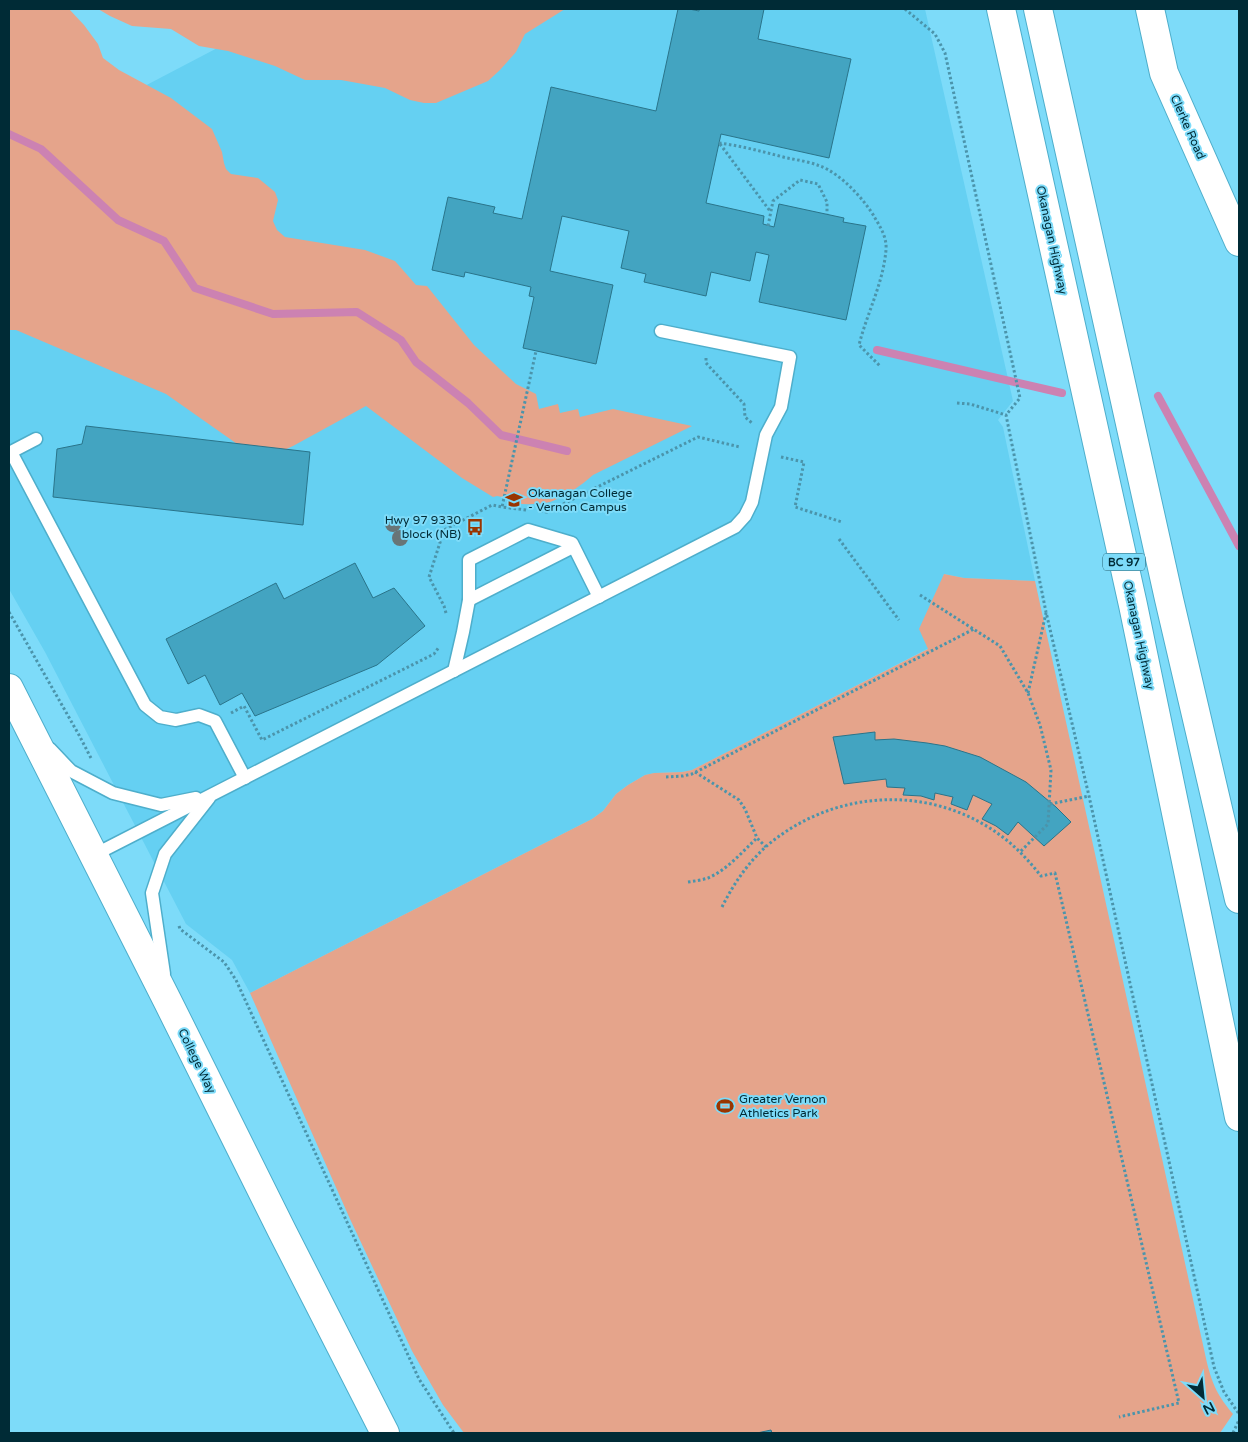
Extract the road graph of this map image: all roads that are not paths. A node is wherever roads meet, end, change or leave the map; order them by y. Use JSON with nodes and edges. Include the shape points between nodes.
{"nodes":[{"id":1,"x":1001,"y":9,"type":"edge"},
{"id":2,"x":1038,"y":9,"type":"edge"},
{"id":3,"x":1150,"y":9,"type":"edge"},
{"id":4,"x":1239,"y":242,"type":"edge"},
{"id":5,"x":661,"y":331,"type":"dead end"},
{"id":6,"x":36,"y":439,"type":"dead end"},
{"id":7,"x":573,"y":547,"type":"junction"},
{"id":8,"x":599,"y":596,"type":"junction"},
{"id":9,"x":469,"y":600,"type":"junction"},
{"id":10,"x":454,"y":671,"type":"junction"},
{"id":11,"x":9,"y":688,"type":"edge"},
{"id":12,"x":29,"y":726,"type":"junction"},
{"id":13,"x":245,"y":778,"type":"junction"},
{"id":14,"x":213,"y":794,"type":"junction"},
{"id":15,"x":94,"y":855,"type":"junction"},
{"id":16,"x":1239,"y":900,"type":"edge"},
{"id":17,"x":168,"y":1002,"type":"junction"},
{"id":18,"x":1239,"y":1117,"type":"edge"},
{"id":19,"x":385,"y":1433,"type":"edge"}],
"edges":[{"from":1,"to":18,"type":"main road","name":"Okanagan Highway","number":"BC 97","via":[[1133,606]]},
{"from":2,"to":16,"type":"main road","number":"BC 97"},
{"from":3,"to":4,"type":"main road","name":"Clerke Road","via":[[1164,73]]},
{"from":5,"to":8,"type":"lane","via":[[790,357],[781,407],[766,435],[752,502],[735,527]]},
{"from":6,"to":13,"type":"lane","via":[[11,452],[145,705],[160,717],[176,720],[199,715],[216,721]]},
{"from":7,"to":8,"type":"lane"},
{"from":7,"to":9,"type":"lane"},
{"from":7,"to":9,"type":"lane","via":[[572,543],[528,530],[469,560]]},
{"from":8,"to":10,"type":"lane"},
{"from":9,"to":10,"type":"lane"},
{"from":10,"to":13,"type":"lane"},
{"from":11,"to":12,"type":"main road","name":"College Way"},
{"from":12,"to":14,"type":"lane","via":[[71,771],[113,793],[161,805]]},
{"from":12,"to":15,"type":"main road","name":"College Way"},
{"from":13,"to":14,"type":"lane"},
{"from":14,"to":15,"type":"lane"},
{"from":14,"to":17,"type":"lane","via":[[165,854],[152,893]]},
{"from":15,"to":17,"type":"main road","name":"College Way"},
{"from":17,"to":19,"type":"main road","name":"College Way"}]}
